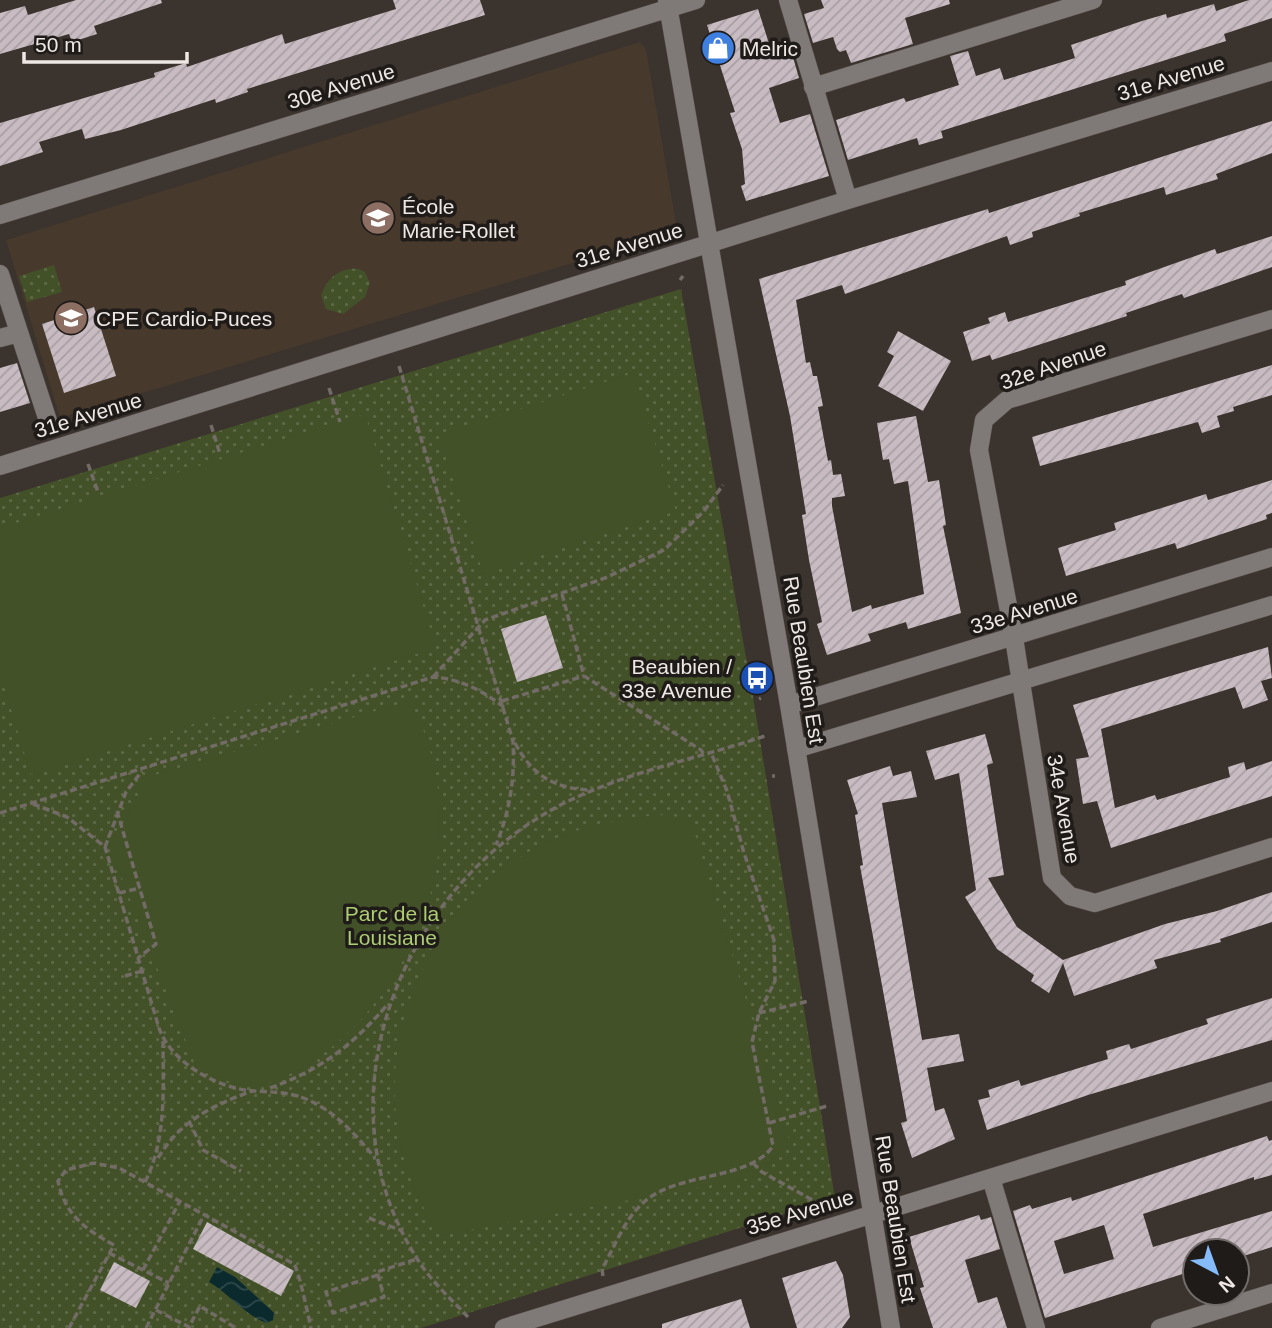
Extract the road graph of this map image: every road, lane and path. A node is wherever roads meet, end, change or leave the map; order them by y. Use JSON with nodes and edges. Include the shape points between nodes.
{"nodes":[{"id":1,"x":696,"y":0,"type":"edge"},
{"id":2,"x":788,"y":0,"type":"edge"},
{"id":3,"x":1093,"y":0,"type":"edge"},
{"id":4,"x":668,"y":4,"type":"edge"},
{"id":5,"x":1272,"y":71,"type":"edge"},
{"id":6,"x":813,"y":87,"type":"junction"},
{"id":7,"x":848,"y":200,"type":"junction"},
{"id":8,"x":0,"y":215,"type":"edge"},
{"id":9,"x":710,"y":244,"type":"junction"},
{"id":10,"x":0,"y":274,"type":"edge"},
{"id":11,"x":1272,"y":319,"type":"edge"},
{"id":12,"x":19,"y":332,"type":"junction"},
{"id":13,"x":0,"y":338,"type":"edge"},
{"id":14,"x":399,"y":366,"type":"dead end"},
{"id":15,"x":329,"y":388,"type":"dead end"},
{"id":16,"x":340,"y":422,"type":"dead end"},
{"id":17,"x":211,"y":425,"type":"dead end"},
{"id":18,"x":50,"y":427,"type":"dead end"},
{"id":19,"x":220,"y":454,"type":"dead end"},
{"id":20,"x":88,"y":464,"type":"dead end"},
{"id":21,"x":0,"y":466,"type":"edge"},
{"id":22,"x":723,"y":485,"type":"dead end"},
{"id":23,"x":98,"y":492,"type":"dead end"},
{"id":24,"x":1272,"y":557,"type":"edge"},
{"id":25,"x":562,"y":594,"type":"junction"},
{"id":26,"x":1272,"y":605,"type":"edge"},
{"id":27,"x":479,"y":625,"type":"junction"},
{"id":28,"x":1014,"y":638,"type":"junction"},
{"id":29,"x":584,"y":676,"type":"junction"},
{"id":30,"x":433,"y":677,"type":"junction"},
{"id":31,"x":1020,"y":682,"type":"junction"},
{"id":32,"x":502,"y":701,"type":"junction"},
{"id":33,"x":789,"y":705,"type":"junction"},
{"id":34,"x":504,"y":707,"type":"junction"},
{"id":35,"x":765,"y":736,"type":"dead end"},
{"id":36,"x":513,"y":741,"type":"junction"},
{"id":37,"x":796,"y":749,"type":"junction"},
{"id":38,"x":712,"y":754,"type":"junction"},
{"id":39,"x":705,"y":756,"type":"junction"},
{"id":40,"x":143,"y":770,"type":"junction"},
{"id":41,"x":591,"y":790,"type":"junction"},
{"id":42,"x":33,"y":804,"type":"junction"},
{"id":43,"x":117,"y":811,"type":"junction"},
{"id":44,"x":0,"y":813,"type":"edge"},
{"id":45,"x":105,"y":847,"type":"junction"},
{"id":46,"x":495,"y":847,"type":"junction"},
{"id":47,"x":1272,"y":847,"type":"edge"},
{"id":48,"x":140,"y":888,"type":"junction"},
{"id":49,"x":119,"y":893,"type":"junction"},
{"id":50,"x":138,"y":958,"type":"junction"},
{"id":51,"x":142,"y":971,"type":"junction"},
{"id":52,"x":125,"y":976,"type":"dead end"},
{"id":53,"x":809,"y":1001,"type":"dead end"},
{"id":54,"x":388,"y":1004,"type":"junction"},
{"id":55,"x":760,"y":1013,"type":"junction"},
{"id":56,"x":163,"y":1038,"type":"junction"},
{"id":57,"x":267,"y":1089,"type":"junction"},
{"id":58,"x":254,"y":1091,"type":"junction"},
{"id":59,"x":1272,"y":1091,"type":"edge"},
{"id":60,"x":827,"y":1106,"type":"dead end"},
{"id":61,"x":189,"y":1121,"type":"junction"},
{"id":62,"x":769,"y":1123,"type":"junction"},
{"id":63,"x":157,"y":1159,"type":"junction"},
{"id":64,"x":376,"y":1160,"type":"junction"},
{"id":65,"x":753,"y":1163,"type":"junction"},
{"id":66,"x":241,"y":1171,"type":"dead end"},
{"id":67,"x":990,"y":1178,"type":"junction"},
{"id":68,"x":145,"y":1182,"type":"junction"},
{"id":69,"x":180,"y":1201,"type":"junction"},
{"id":70,"x":825,"y":1207,"type":"dead end"},
{"id":71,"x":872,"y":1213,"type":"junction"},
{"id":72,"x":205,"y":1214,"type":"junction"},
{"id":73,"x":369,"y":1218,"type":"dead end"},
{"id":74,"x":401,"y":1231,"type":"junction"},
{"id":75,"x":109,"y":1253,"type":"junction"},
{"id":76,"x":417,"y":1259,"type":"junction"},
{"id":77,"x":143,"y":1270,"type":"junction"},
{"id":78,"x":378,"y":1275,"type":"junction"},
{"id":79,"x":604,"y":1276,"type":"dead end"},
{"id":80,"x":169,"y":1283,"type":"junction"},
{"id":81,"x":1272,"y":1293,"type":"edge"},
{"id":82,"x":156,"y":1310,"type":"junction"},
{"id":83,"x":468,"y":1317,"type":"dead end"},
{"id":84,"x":234,"y":1327,"type":"edge"},
{"id":85,"x":69,"y":1328,"type":"edge"},
{"id":86,"x":146,"y":1328,"type":"edge"},
{"id":87,"x":311,"y":1328,"type":"edge"},
{"id":88,"x":503,"y":1328,"type":"edge"},
{"id":89,"x":891,"y":1328,"type":"edge"},
{"id":90,"x":1036,"y":1328,"type":"edge"},
{"id":91,"x":1160,"y":1328,"type":"edge"}],
"edges":[{"from":1,"to":4,"type":"street","name":"30e Avenue"},
{"from":2,"to":6,"type":"street"},
{"from":3,"to":6,"type":"street"},
{"from":4,"to":8,"type":"street","name":"30e Avenue"},
{"from":4,"to":9,"type":"street","name":"Rue Beaubien Est"},
{"from":5,"to":7,"type":"street","name":"31e Avenue"},
{"from":6,"to":7,"type":"street"},
{"from":7,"to":9,"type":"street","name":"31e Avenue"},
{"from":9,"to":21,"type":"street","name":"31e Avenue"},
{"from":9,"to":33,"type":"street","name":"Rue Beaubien Est"},
{"from":10,"to":12,"type":"street"},
{"from":11,"to":28,"type":"street","name":"32e Avenue","via":[[1007,400],[984,420],[979,450]]},
{"from":12,"to":13,"type":"street"},
{"from":12,"to":18,"type":"street"},
{"from":14,"to":27,"type":"path"},
{"from":15,"to":16,"type":"path"},
{"from":17,"to":19,"type":"path"},
{"from":20,"to":23,"type":"path"},
{"from":22,"to":25,"type":"path","via":[[664,550]]},
{"from":24,"to":28,"type":"street","name":"33e Avenue"},
{"from":25,"to":27,"type":"path"},
{"from":25,"to":29,"type":"path"},
{"from":26,"to":31,"type":"street"},
{"from":27,"to":30,"type":"path"},
{"from":27,"to":32,"type":"path"},
{"from":28,"to":31,"type":"street","name":"34e Avenue"},
{"from":28,"to":33,"type":"street","name":"33e Avenue"},
{"from":29,"to":32,"type":"path"},
{"from":29,"to":39,"type":"path"},
{"from":30,"to":34,"type":"path","via":[[474,687]]},
{"from":30,"to":40,"type":"path"},
{"from":31,"to":37,"type":"street"},
{"from":31,"to":47,"type":"street","name":"34e Avenue","via":[[1052,878],[1070,896],[1095,903]]},
{"from":32,"to":34,"type":"path"},
{"from":33,"to":37,"type":"street","name":"Rue Beaubien Est"},
{"from":34,"to":36,"type":"path"},
{"from":35,"to":38,"type":"path"},
{"from":36,"to":41,"type":"path","via":[[545,780],[569,789]]},
{"from":36,"to":46,"type":"path","via":[[512,794]]},
{"from":37,"to":71,"type":"street","name":"Rue Beaubien Est"},
{"from":38,"to":39,"type":"path"},
{"from":38,"to":55,"type":"path","via":[[774,940],[775,981]]},
{"from":39,"to":41,"type":"path"},
{"from":40,"to":42,"type":"path"},
{"from":40,"to":43,"type":"path"},
{"from":41,"to":46,"type":"path"},
{"from":42,"to":44,"type":"path"},
{"from":42,"to":45,"type":"path","via":[[67,817]]},
{"from":43,"to":45,"type":"path"},
{"from":43,"to":48,"type":"path"},
{"from":45,"to":49,"type":"path"},
{"from":46,"to":54,"type":"path","via":[[427,925]]},
{"from":48,"to":49,"type":"path"},
{"from":48,"to":50,"type":"path","via":[[156,944]]},
{"from":49,"to":50,"type":"path"},
{"from":50,"to":51,"type":"path"},
{"from":51,"to":52,"type":"path"},
{"from":51,"to":56,"type":"path"},
{"from":53,"to":55,"type":"path"},
{"from":54,"to":57,"type":"path","via":[[323,1065]]},
{"from":54,"to":64,"type":"path","via":[[373,1081]]},
{"from":55,"to":62,"type":"path","via":[[752,1042]]},
{"from":56,"to":58,"type":"path","via":[[210,1078]]},
{"from":56,"to":63,"type":"path"},
{"from":57,"to":58,"type":"path"},
{"from":57,"to":64,"type":"path","via":[[303,1098],[333,1115]]},
{"from":58,"to":61,"type":"path"},
{"from":59,"to":67,"type":"street","name":"35e Avenue"},
{"from":60,"to":62,"type":"path"},
{"from":61,"to":63,"type":"path"},
{"from":61,"to":66,"type":"path","via":[[203,1150]]},
{"from":62,"to":65,"type":"path","via":[[773,1146]]},
{"from":63,"to":68,"type":"path"},
{"from":64,"to":74,"type":"path"},
{"from":65,"to":70,"type":"path"},
{"from":65,"to":79,"type":"path","via":[[655,1193],[630,1219],[602,1269]]},
{"from":67,"to":71,"type":"street","name":"35e Avenue"},
{"from":67,"to":90,"type":"street"},
{"from":68,"to":69,"type":"path"},
{"from":68,"to":75,"type":"path","via":[[107,1164],[73,1167],[59,1177],[63,1198],[75,1220],[114,1245]]},
{"from":69,"to":72,"type":"path"},
{"from":69,"to":77,"type":"path"},
{"from":71,"to":88,"type":"street","name":"35e Avenue"},
{"from":71,"to":89,"type":"street","name":"Rue Beaubien Est"},
{"from":72,"to":80,"type":"path"},
{"from":72,"to":87,"type":"path","via":[[294,1264]]},
{"from":73,"to":74,"type":"path"},
{"from":74,"to":76,"type":"path"},
{"from":75,"to":77,"type":"path"},
{"from":75,"to":85,"type":"path"},
{"from":76,"to":78,"type":"path"},
{"from":76,"to":83,"type":"path"},
{"from":77,"to":80,"type":"path"},
{"from":78,"to":78,"type":"path","via":[[384,1297],[333,1313],[326,1292]]},
{"from":80,"to":82,"type":"path"},
{"from":81,"to":91,"type":"street"},
{"from":82,"to":84,"type":"path","via":[[189,1327],[200,1306]]},
{"from":82,"to":86,"type":"path"}]}
